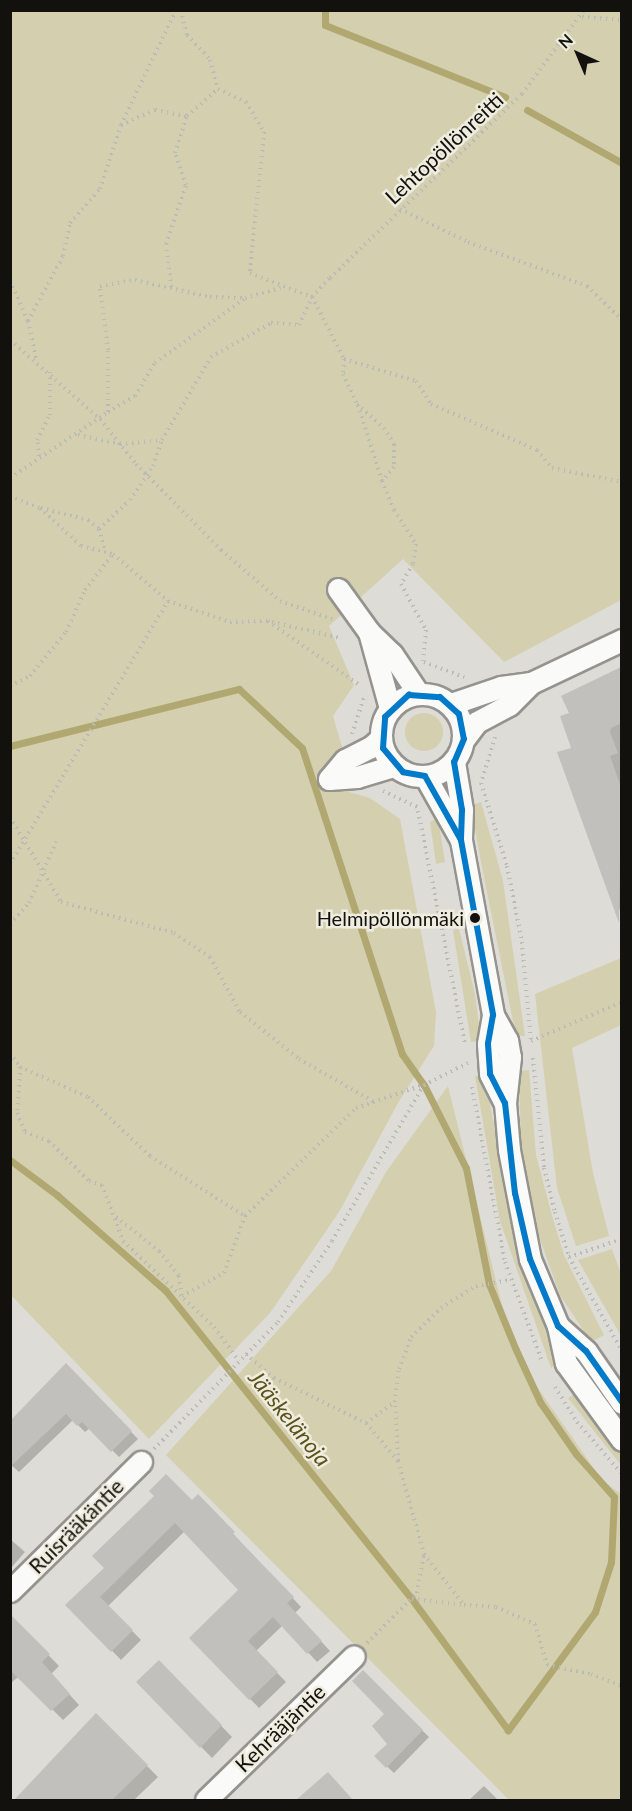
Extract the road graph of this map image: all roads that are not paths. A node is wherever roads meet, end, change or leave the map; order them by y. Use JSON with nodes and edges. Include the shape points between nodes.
{"nodes":[{"id":1,"x":338,"y":589,"type":"dead end"},
{"id":2,"x":369,"y":632,"type":"junction"},
{"id":3,"x":621,"y":640,"type":"edge"},
{"id":4,"x":531,"y":683,"type":"junction"},
{"id":5,"x":418,"y":693,"type":"junction"},
{"id":6,"x":451,"y":704,"type":"junction"},
{"id":7,"x":390,"y":708,"type":"junction"},
{"id":8,"x":381,"y":738,"type":"junction"},
{"id":9,"x":464,"y":739,"type":"junction"},
{"id":10,"x":454,"y":762,"type":"junction"},
{"id":11,"x":394,"y":766,"type":"junction"},
{"id":12,"x":425,"y":776,"type":"junction"},
{"id":13,"x":461,"y":840,"type":"junction"},
{"id":14,"x":558,"y":1326,"type":"junction"},
{"id":15,"x":621,"y":1403,"type":"edge"},
{"id":16,"x":621,"y":1440,"type":"edge"},
{"id":17,"x":141,"y":1462,"type":"road end"},
{"id":18,"x":10,"y":1591,"type":"edge"},
{"id":19,"x":354,"y":1656,"type":"road end"},
{"id":20,"x":206,"y":1800,"type":"edge"}],
"edges":[{"from":1,"to":2,"type":"street"},
{"from":2,"to":5,"type":"street","via":[[392,654]]},
{"from":2,"to":7,"type":"street"},
{"from":3,"to":4,"type":"street"},
{"from":4,"to":6,"type":"street","via":[[501,687]]},
{"from":4,"to":9,"type":"street","via":[[509,705],[477,722]]},
{"from":5,"to":6,"type":"street","via":[[440,697]]},
{"from":5,"to":7,"type":"street"},
{"from":6,"to":9,"type":"street","via":[[459,714]]},
{"from":7,"to":8,"type":"street"},
{"from":8,"to":11,"type":"street"},
{"from":8,"to":11,"type":"street","via":[[345,760],[329,779],[357,777]]},
{"from":9,"to":10,"type":"street"},
{"from":10,"to":12,"type":"street"},
{"from":10,"to":13,"type":"street","via":[[462,810]]},
{"from":11,"to":12,"type":"street"},
{"from":12,"to":13,"type":"street"},
{"from":13,"to":14,"type":"street","via":[[493,1015],[488,1044],[490,1074],[505,1103],[523,1231]]},
{"from":14,"to":15,"type":"street","via":[[586,1352]]},
{"from":14,"to":16,"type":"street","via":[[566,1363]]},
{"from":17,"to":18,"type":"street","name":"Ruisrääkäntie"},
{"from":19,"to":20,"type":"street","name":"Kehrääjäntie"}]}
